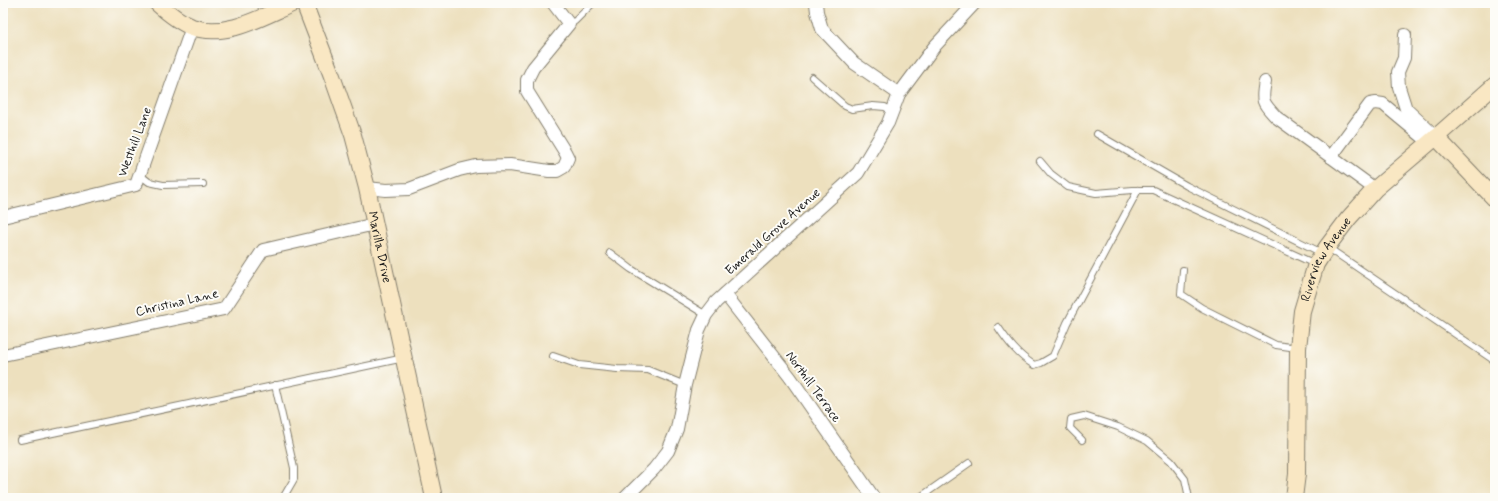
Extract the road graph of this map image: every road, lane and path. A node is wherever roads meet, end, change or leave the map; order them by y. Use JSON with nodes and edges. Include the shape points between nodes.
{"nodes":[{"id":1,"x":156,"y":3,"type":"edge"},
{"id":2,"x":294,"y":3,"type":"edge"},
{"id":3,"x":304,"y":3,"type":"edge"},
{"id":4,"x":553,"y":3,"type":"edge"},
{"id":5,"x":593,"y":3,"type":"edge"},
{"id":6,"x":816,"y":3,"type":"edge"},
{"id":7,"x":975,"y":3,"type":"edge"},
{"id":8,"x":569,"y":24,"type":"junction"},
{"id":9,"x":192,"y":26,"type":"junction"},
{"id":10,"x":1405,"y":35,"type":"dead end"},
{"id":11,"x":812,"y":77,"type":"dead end"},
{"id":12,"x":1265,"y":82,"type":"dead end"},
{"id":13,"x":1495,"y":85,"type":"edge"},
{"id":14,"x":899,"y":94,"type":"junction"},
{"id":15,"x":893,"y":112,"type":"junction"},
{"id":16,"x":1097,"y":134,"type":"dead end"},
{"id":17,"x":1433,"y":140,"type":"junction"},
{"id":18,"x":1331,"y":157,"type":"junction"},
{"id":19,"x":1040,"y":161,"type":"dead end"},
{"id":20,"x":140,"y":174,"type":"junction"},
{"id":21,"x":203,"y":184,"type":"dead end"},
{"id":22,"x":367,"y":188,"type":"junction"},
{"id":23,"x":1375,"y":189,"type":"junction"},
{"id":24,"x":1138,"y":190,"type":"junction"},
{"id":25,"x":1495,"y":199,"type":"edge"},
{"id":26,"x":3,"y":217,"type":"edge"},
{"id":27,"x":375,"y":224,"type":"junction"},
{"id":28,"x":610,"y":253,"type":"dead end"},
{"id":29,"x":1322,"y":255,"type":"junction"},
{"id":30,"x":1184,"y":270,"type":"dead end"},
{"id":31,"x":725,"y":294,"type":"junction"},
{"id":32,"x":706,"y":314,"type":"junction"},
{"id":33,"x":998,"y":328,"type":"dead end"},
{"id":34,"x":1298,"y":348,"type":"junction"},
{"id":35,"x":3,"y":355,"type":"edge"},
{"id":36,"x":553,"y":356,"type":"dead end"},
{"id":37,"x":404,"y":358,"type":"junction"},
{"id":38,"x":1495,"y":361,"type":"edge"},
{"id":39,"x":275,"y":385,"type":"junction"},
{"id":40,"x":685,"y":385,"type":"junction"},
{"id":41,"x":20,"y":440,"type":"dead end"},
{"id":42,"x":1082,"y":440,"type":"dead end"},
{"id":43,"x":969,"y":463,"type":"dead end"},
{"id":44,"x":283,"y":498,"type":"edge"},
{"id":45,"x":434,"y":498,"type":"edge"},
{"id":46,"x":625,"y":498,"type":"edge"},
{"id":47,"x":874,"y":498,"type":"edge"},
{"id":48,"x":919,"y":498,"type":"edge"},
{"id":49,"x":1189,"y":498,"type":"edge"},
{"id":50,"x":1294,"y":498,"type":"edge"}],
"edges":[{"from":1,"to":9,"type":"street"},
{"from":2,"to":9,"type":"street","via":[[234,28],[211,31]]},
{"from":3,"to":22,"type":"street","name":"Marilla Drive","via":[[335,83]]},
{"from":4,"to":8,"type":"street"},
{"from":5,"to":8,"type":"lane"},
{"from":6,"to":14,"type":"street","via":[[822,29],[854,63]]},
{"from":7,"to":14,"type":"street","name":"Emerald Grove Avenue","via":[[934,47]]},
{"from":8,"to":22,"type":"street","via":[[533,68],[527,80],[526,91],[568,158],[564,167],[557,171],[549,171],[510,165],[476,166],[409,189]]},
{"from":9,"to":20,"type":"street","name":"Westhill Lane"},
{"from":10,"to":17,"type":"street","via":[[1404,58],[1398,72],[1398,87],[1406,109]]},
{"from":11,"to":15,"type":"lane","via":[[845,106],[852,109],[885,107]]},
{"from":12,"to":18,"type":"street","via":[[1262,96],[1264,104],[1276,117]]},
{"from":13,"to":17,"type":"street","name":"Riverview Avenue"},
{"from":14,"to":15,"type":"street","name":"Emerald Grove Avenue"},
{"from":15,"to":31,"type":"street","name":"Emerald Grove Avenue","via":[[858,173]]},
{"from":16,"to":29,"type":"lane","via":[[1188,186]]},
{"from":17,"to":18,"type":"street","via":[[1383,104],[1376,103],[1370,104]]},
{"from":17,"to":23,"type":"street","name":"Riverview Avenue"},
{"from":17,"to":25,"type":"street"},
{"from":18,"to":23,"type":"street"},
{"from":19,"to":24,"type":"lane","via":[[1051,174],[1068,187],[1096,193]]},
{"from":20,"to":21,"type":"lane","via":[[149,182],[163,185]]},
{"from":20,"to":26,"type":"street","name":"Westhill Lane","via":[[136,185]]},
{"from":22,"to":27,"type":"street","name":"Marilla Drive"},
{"from":23,"to":29,"type":"street","name":"Riverview Avenue","via":[[1348,219]]},
{"from":24,"to":29,"type":"lane","via":[[1153,190]]},
{"from":24,"to":33,"type":"lane","via":[[1067,323],[1053,356],[1034,365],[1011,346]]},
{"from":27,"to":35,"type":"street","name":"Christina Lane","via":[[263,250],[224,309]]},
{"from":27,"to":37,"type":"street","name":"Marilla Drive"},
{"from":28,"to":32,"type":"lane","via":[[631,269]]},
{"from":29,"to":34,"type":"street","name":"Riverview Avenue","via":[[1302,311]]},
{"from":29,"to":38,"type":"lane"},
{"from":30,"to":34,"type":"lane","via":[[1181,294],[1202,308],[1276,345]]},
{"from":31,"to":32,"type":"street","name":"Emerald Grove Avenue"},
{"from":31,"to":47,"type":"street","name":"Northill Terrace","via":[[790,377]]},
{"from":32,"to":40,"type":"street","name":"Emerald Grove Avenue","via":[[699,330]]},
{"from":34,"to":50,"type":"street","name":"Riverview Avenue","via":[[1297,474]]},
{"from":36,"to":40,"type":"lane","via":[[579,365],[648,370]]},
{"from":37,"to":39,"type":"lane"},
{"from":37,"to":45,"type":"street","name":"Marilla Drive"},
{"from":39,"to":41,"type":"lane"},
{"from":39,"to":44,"type":"lane","via":[[294,468],[294,479]]},
{"from":40,"to":46,"type":"street","name":"Emerald Grove Avenue","via":[[677,429],[668,451]]},
{"from":42,"to":49,"type":"lane","via":[[1070,428],[1071,419],[1084,416],[1118,427],[1147,441],[1172,461],[1185,478]]},
{"from":43,"to":48,"type":"lane"}]}
